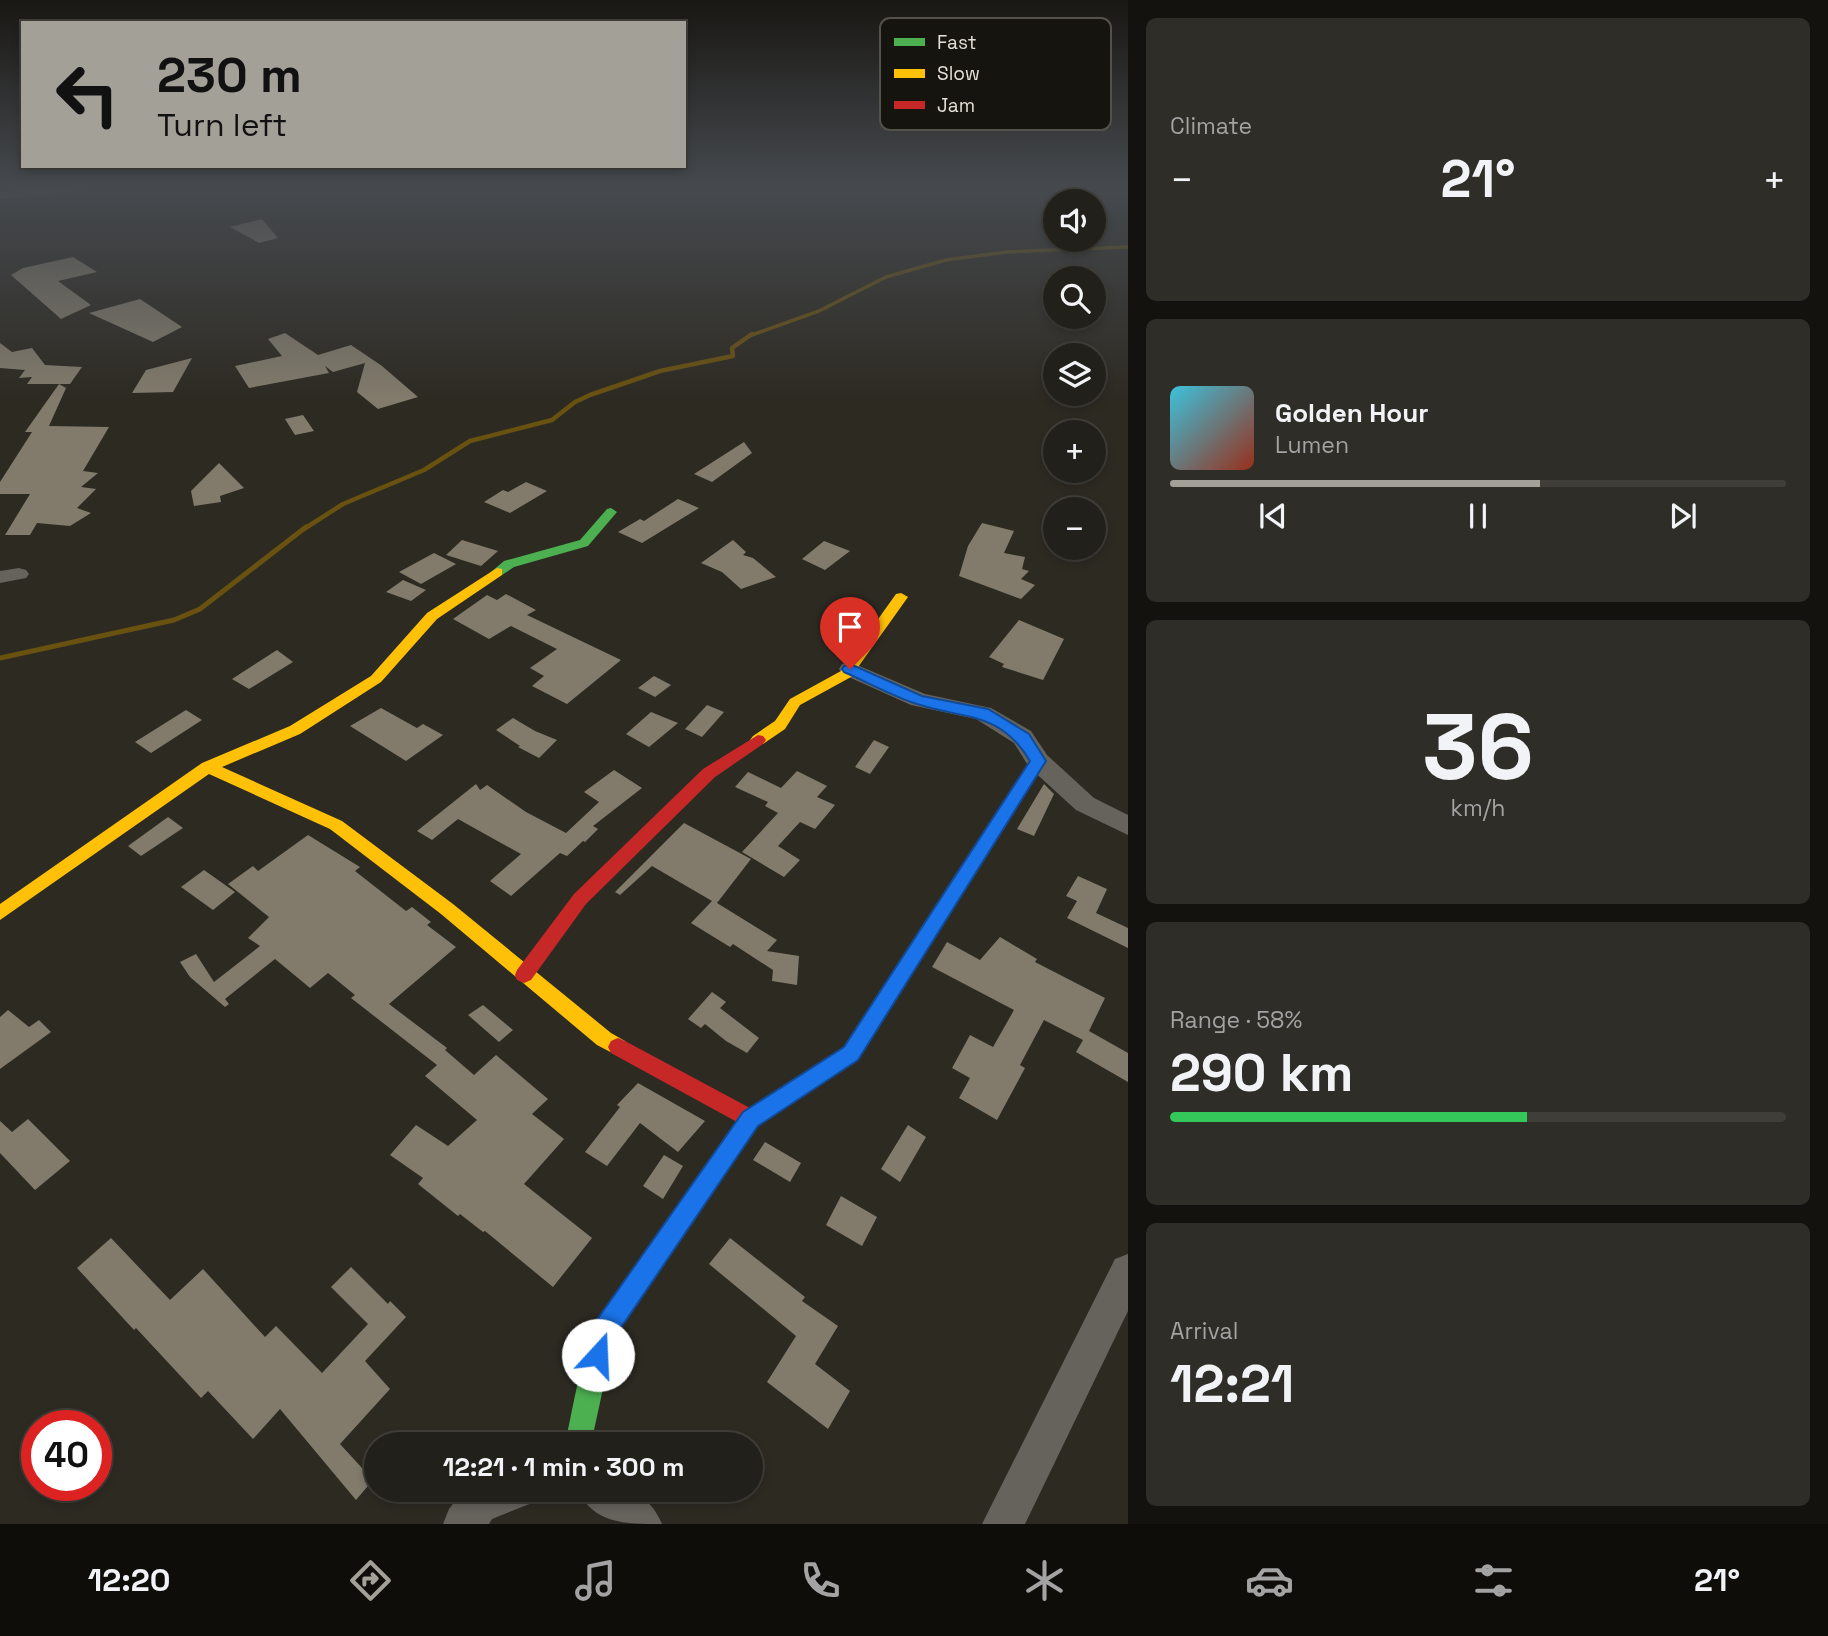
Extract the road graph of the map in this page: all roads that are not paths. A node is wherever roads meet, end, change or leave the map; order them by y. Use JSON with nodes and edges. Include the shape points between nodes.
{"nodes":[{"id":1,"x":611,"y":512,"type":"dead end"},
{"id":2,"x":901,"y":597,"type":"dead end"},
{"id":3,"x":850,"y":669,"type":"junction"},
{"id":4,"x":1038,"y":761,"type":"junction"},
{"id":5,"x":208,"y":767,"type":"junction"},
{"id":6,"x":1128,"y":827,"type":"edge"},
{"id":7,"x":0,"y":913,"type":"edge"},
{"id":8,"x":524,"y":975,"type":"junction"},
{"id":9,"x":751,"y":1119,"type":"junction"},
{"id":10,"x":1128,"y":1272,"type":"edge"},
{"id":11,"x":581,"y":1432,"type":"edge"},
{"id":12,"x":483,"y":1502,"type":"edge"},
{"id":13,"x":613,"y":1502,"type":"edge"},
{"id":14,"x":464,"y":1524,"type":"edge"},
{"id":15,"x":641,"y":1524,"type":"edge"},
{"id":16,"x":1003,"y":1524,"type":"edge"}],
"edges":[{"from":1,"to":5,"type":"street","via":[[584,543],[509,564],[432,616],[376,679],[295,730]]},
{"from":2,"to":3,"type":"street"},
{"from":3,"to":4,"type":"street","via":[[919,700],[982,713],[1023,737]]},
{"from":3,"to":8,"type":"street","via":[[794,702],[780,725],[709,773],[580,899]]},
{"from":4,"to":6,"type":"street","via":[[1085,804]]},
{"from":4,"to":9,"type":"street","via":[[851,1053]]},
{"from":5,"to":7,"type":"street"},
{"from":5,"to":8,"type":"street","via":[[336,825],[447,909]]},
{"from":8,"to":9,"type":"street","via":[[604,1039]]},
{"from":9,"to":11,"type":"street","via":[[603,1333]]},
{"from":10,"to":16,"type":"street"},
{"from":12,"to":14,"type":"street"},
{"from":13,"to":15,"type":"street"}]}
